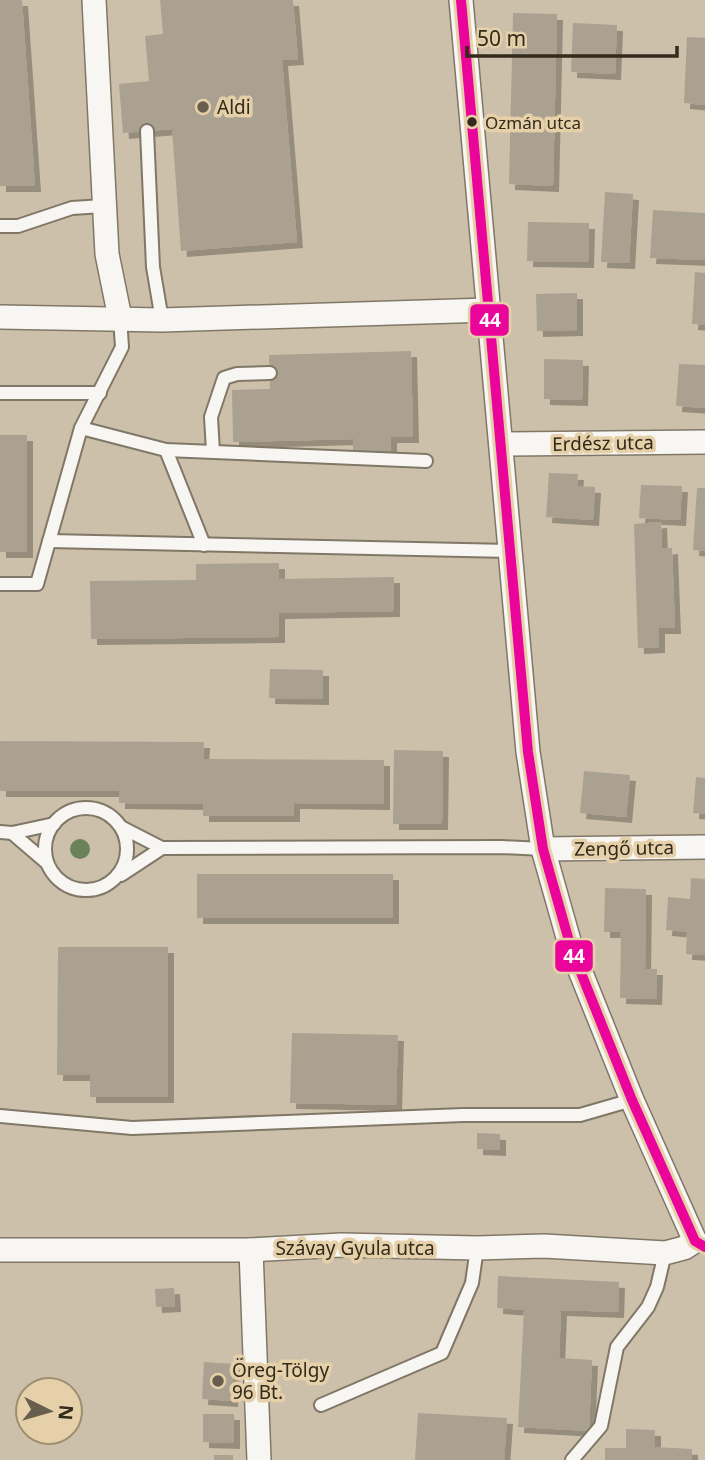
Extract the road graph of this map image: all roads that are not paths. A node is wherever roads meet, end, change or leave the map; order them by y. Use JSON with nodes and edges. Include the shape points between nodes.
{"nodes":[{"id":1,"x":94,"y":0,"type":"edge"},
{"id":2,"x":461,"y":0,"type":"edge"},
{"id":3,"x":147,"y":131,"type":"dead end"},
{"id":4,"x":103,"y":206,"type":"junction"},
{"id":5,"x":0,"y":226,"type":"edge"},
{"id":6,"x":488,"y":310,"type":"junction"},
{"id":7,"x":0,"y":317,"type":"edge"},
{"id":8,"x":120,"y":318,"type":"junction"},
{"id":9,"x":162,"y":320,"type":"junction"},
{"id":10,"x":270,"y":373,"type":"dead end"},
{"id":11,"x":0,"y":393,"type":"edge"},
{"id":12,"x":100,"y":393,"type":"junction"},
{"id":13,"x":81,"y":428,"type":"junction"},
{"id":14,"x":705,"y":442,"type":"edge"},
{"id":15,"x":501,"y":444,"type":"junction"},
{"id":16,"x":166,"y":450,"type":"junction"},
{"id":17,"x":213,"y":452,"type":"junction"},
{"id":18,"x":426,"y":461,"type":"dead end"},
{"id":19,"x":49,"y":541,"type":"junction"},
{"id":20,"x":204,"y":545,"type":"junction"},
{"id":21,"x":510,"y":551,"type":"junction"},
{"id":22,"x":0,"y":584,"type":"edge"},
{"id":23,"x":54,"y":824,"type":"junction"},
{"id":24,"x":121,"y":827,"type":"junction"},
{"id":25,"x":6,"y":832,"type":"edge"},
{"id":26,"x":705,"y":847,"type":"edge"},
{"id":27,"x":162,"y":848,"type":"junction"},
{"id":28,"x":543,"y":849,"type":"junction"},
{"id":29,"x":47,"y":863,"type":"junction"},
{"id":30,"x":116,"y":878,"type":"junction"},
{"id":31,"x":632,"y":1100,"type":"junction"},
{"id":32,"x":0,"y":1116,"type":"edge"},
{"id":33,"x":700,"y":1244,"type":"edge"},
{"id":34,"x":477,"y":1248,"type":"junction"},
{"id":35,"x":0,"y":1250,"type":"edge"},
{"id":36,"x":251,"y":1250,"type":"junction"},
{"id":37,"x":665,"y":1252,"type":"junction"},
{"id":38,"x":321,"y":1405,"type":"dead end"},
{"id":39,"x":259,"y":1460,"type":"edge"},
{"id":40,"x":572,"y":1460,"type":"edge"}],
"edges":[{"from":1,"to":4,"type":"street"},
{"from":2,"to":6,"type":"street"},
{"from":3,"to":9,"type":"lane","via":[[153,267]]},
{"from":4,"to":5,"type":"lane","via":[[72,208],[18,226]]},
{"from":4,"to":8,"type":"street"},
{"from":6,"to":9,"type":"street"},
{"from":6,"to":15,"type":"street"},
{"from":7,"to":8,"type":"street"},
{"from":8,"to":9,"type":"street"},
{"from":8,"to":12,"type":"lane","via":[[122,347]]},
{"from":10,"to":17,"type":"lane","via":[[224,378],[211,417]]},
{"from":11,"to":12,"type":"lane"},
{"from":12,"to":13,"type":"lane"},
{"from":13,"to":16,"type":"lane"},
{"from":13,"to":19,"type":"lane"},
{"from":14,"to":15,"type":"street","name":"Erdész utca"},
{"from":15,"to":21,"type":"street"},
{"from":16,"to":17,"type":"lane"},
{"from":16,"to":20,"type":"lane"},
{"from":17,"to":18,"type":"lane"},
{"from":19,"to":20,"type":"lane"},
{"from":19,"to":22,"type":"lane","via":[[37,584]]},
{"from":20,"to":21,"type":"lane"},
{"from":21,"to":28,"type":"street","via":[[528,752]]},
{"from":23,"to":24,"type":"lane","via":[[75,809],[88,808],[113,817]]},
{"from":23,"to":25,"type":"lane"},
{"from":23,"to":29,"type":"lane","via":[[47,836]]},
{"from":24,"to":27,"type":"lane"},
{"from":24,"to":30,"type":"lane","via":[[128,852]]},
{"from":25,"to":29,"type":"lane"},
{"from":26,"to":28,"type":"street","name":"Zengő utca"},
{"from":27,"to":28,"type":"lane"},
{"from":27,"to":30,"type":"lane"},
{"from":28,"to":31,"type":"street","via":[[571,948]]},
{"from":29,"to":30,"type":"lane","via":[[54,876],[78,890],[92,891]]},
{"from":31,"to":32,"type":"lane","via":[[580,1115],[132,1128]]},
{"from":31,"to":33,"type":"street"},
{"from":33,"to":37,"type":"street","name":"Szávay Gyula utca"},
{"from":34,"to":36,"type":"street","name":"Szávay Gyula utca","via":[[341,1245]]},
{"from":34,"to":37,"type":"street","name":"Szávay Gyula utca"},
{"from":34,"to":38,"type":"lane","via":[[472,1283],[442,1353]]},
{"from":35,"to":36,"type":"street","name":"Szávay Gyula utca"},
{"from":36,"to":39,"type":"street"},
{"from":37,"to":40,"type":"lane","via":[[648,1307],[617,1347],[601,1426]]}]}
